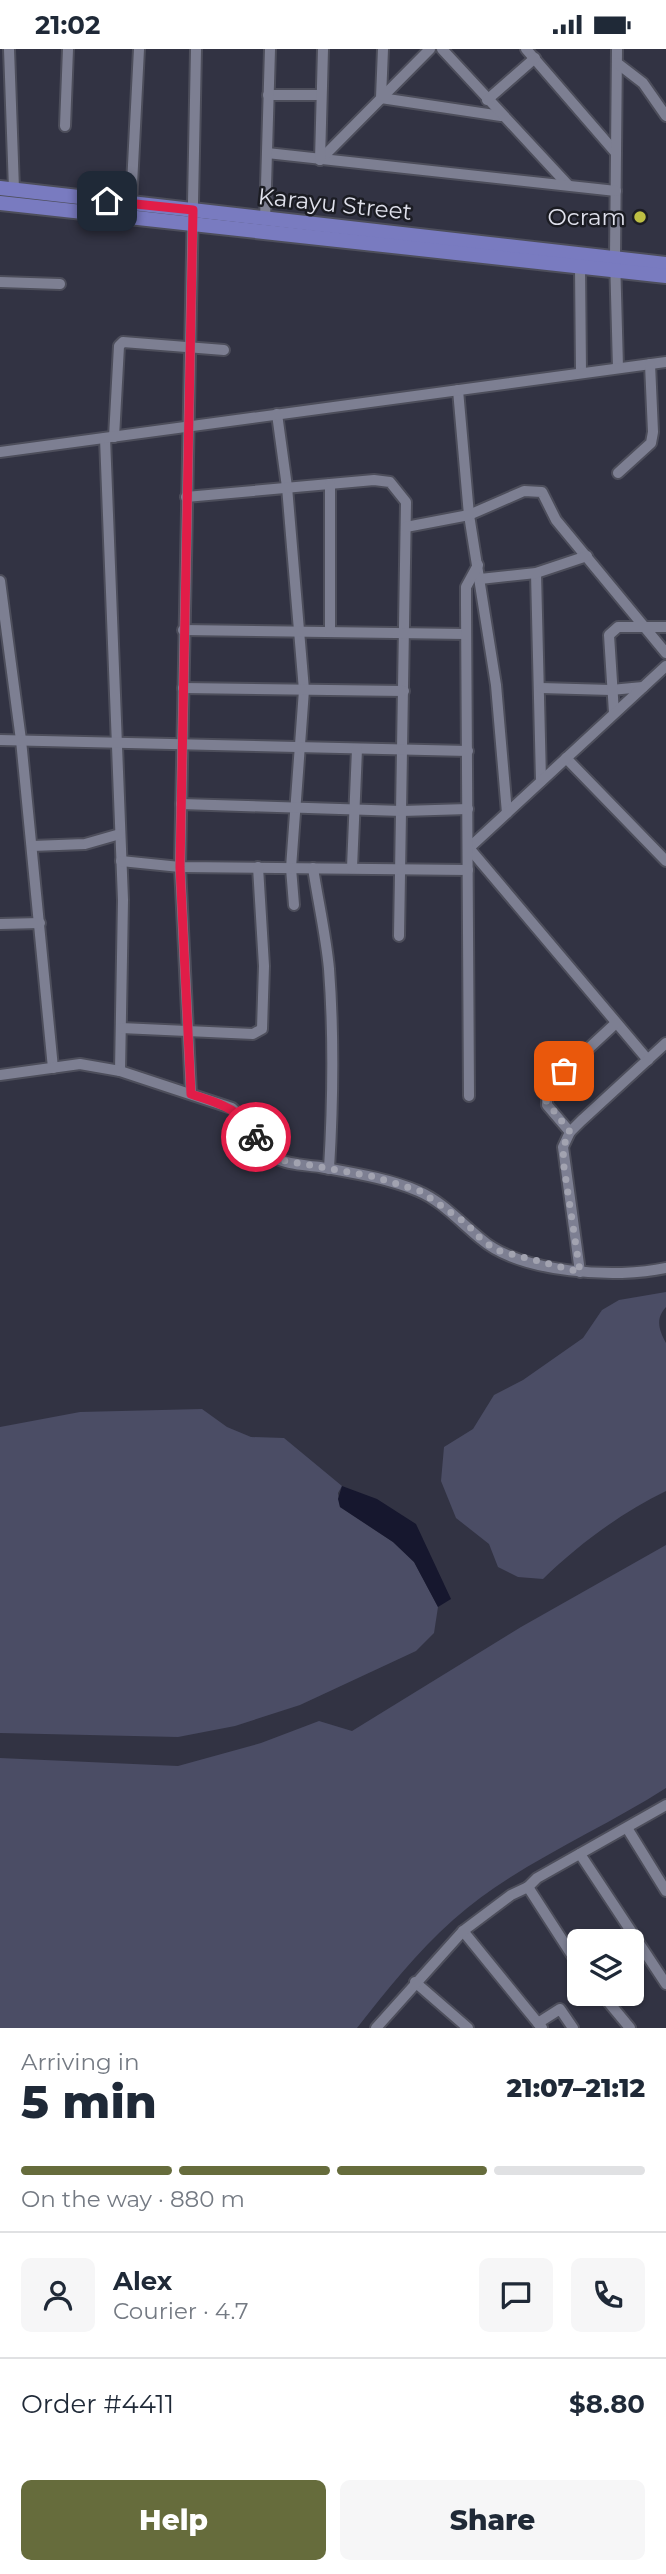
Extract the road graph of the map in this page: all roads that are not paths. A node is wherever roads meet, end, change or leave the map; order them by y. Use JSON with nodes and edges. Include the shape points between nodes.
{"nodes":[{"id":1,"x":9,"y":49,"type":"edge"},
{"id":2,"x":68,"y":49,"type":"edge"},
{"id":3,"x":139,"y":49,"type":"edge"},
{"id":4,"x":196,"y":49,"type":"edge"},
{"id":5,"x":270,"y":49,"type":"edge"},
{"id":6,"x":323,"y":49,"type":"edge"},
{"id":7,"x":383,"y":49,"type":"edge"},
{"id":8,"x":430,"y":49,"type":"edge"},
{"id":9,"x":442,"y":49,"type":"edge"},
{"id":10,"x":526,"y":49,"type":"edge"},
{"id":11,"x":617,"y":49,"type":"edge"},
{"id":12,"x":535,"y":58,"type":"junction"},
{"id":13,"x":617,"y":63,"type":"junction"},
{"id":14,"x":321,"y":95,"type":"junction"},
{"id":15,"x":268,"y":96,"type":"junction"},
{"id":16,"x":381,"y":98,"type":"junction"},
{"id":17,"x":487,"y":100,"type":"junction"},
{"id":18,"x":501,"y":116,"type":"junction"},
{"id":19,"x":666,"y":116,"type":"edge"},
{"id":20,"x":65,"y":126,"type":"dead end"},
{"id":21,"x":267,"y":153,"type":"junction"},
{"id":22,"x":616,"y":153,"type":"junction"},
{"id":23,"x":320,"y":159,"type":"junction"},
{"id":24,"x":568,"y":185,"type":"junction"},
{"id":25,"x":7,"y":188,"type":"edge"},
{"id":26,"x":616,"y":191,"type":"junction"},
{"id":27,"x":0,"y":203,"type":"edge"},
{"id":28,"x":131,"y":204,"type":"junction"},
{"id":29,"x":193,"y":216,"type":"junction"},
{"id":30,"x":265,"y":220,"type":"junction"},
{"id":31,"x":615,"y":264,"type":"junction"},
{"id":32,"x":666,"y":264,"type":"edge"},
{"id":33,"x":580,"y":266,"type":"junction"},
{"id":34,"x":666,"y":276,"type":"edge"},
{"id":35,"x":0,"y":282,"type":"edge"},
{"id":36,"x":60,"y":284,"type":"dead end"},
{"id":37,"x":188,"y":348,"type":"junction"},
{"id":38,"x":224,"y":350,"type":"dead end"},
{"id":39,"x":666,"y":362,"type":"edge"},
{"id":40,"x":650,"y":364,"type":"junction"},
{"id":41,"x":618,"y":368,"type":"junction"},
{"id":42,"x":581,"y":373,"type":"junction"},
{"id":43,"x":458,"y":390,"type":"junction"},
{"id":44,"x":277,"y":414,"type":"junction"},
{"id":45,"x":187,"y":426,"type":"junction"},
{"id":46,"x":110,"y":437,"type":"junction"},
{"id":47,"x":0,"y":452,"type":"edge"},
{"id":48,"x":618,"y":473,"type":"dead end"},
{"id":49,"x":330,"y":484,"type":"junction"},
{"id":50,"x":287,"y":487,"type":"junction"},
{"id":51,"x":186,"y":497,"type":"junction"},
{"id":52,"x":468,"y":515,"type":"junction"},
{"id":53,"x":406,"y":527,"type":"junction"},
{"id":54,"x":586,"y":556,"type":"junction"},
{"id":55,"x":478,"y":565,"type":"junction"},
{"id":56,"x":536,"y":572,"type":"junction"},
{"id":57,"x":480,"y":579,"type":"junction"},
{"id":58,"x":0,"y":581,"type":"edge"},
{"id":59,"x":2,"y":608,"type":"edge"},
{"id":60,"x":646,"y":627,"type":"junction"},
{"id":61,"x":666,"y":627,"type":"edge"},
{"id":62,"x":183,"y":630,"type":"junction"},
{"id":63,"x":299,"y":632,"type":"junction"},
{"id":64,"x":330,"y":632,"type":"junction"},
{"id":65,"x":405,"y":633,"type":"junction"},
{"id":66,"x":466,"y":633,"type":"junction"},
{"id":67,"x":666,"y":653,"type":"edge"},
{"id":68,"x":666,"y":666,"type":"edge"},
{"id":69,"x":643,"y":687,"type":"junction"},
{"id":70,"x":183,"y":688,"type":"junction"},
{"id":71,"x":541,"y":688,"type":"junction"},
{"id":72,"x":304,"y":690,"type":"junction"},
{"id":73,"x":611,"y":690,"type":"junction"},
{"id":74,"x":404,"y":691,"type":"junction"},
{"id":75,"x":614,"y":713,"type":"junction"},
{"id":76,"x":0,"y":740,"type":"edge"},
{"id":77,"x":21,"y":740,"type":"junction"},
{"id":78,"x":117,"y":741,"type":"junction"},
{"id":79,"x":182,"y":744,"type":"junction"},
{"id":80,"x":301,"y":748,"type":"junction"},
{"id":81,"x":356,"y":749,"type":"junction"},
{"id":82,"x":403,"y":750,"type":"junction"},
{"id":83,"x":468,"y":751,"type":"junction"},
{"id":84,"x":566,"y":758,"type":"junction"},
{"id":85,"x":541,"y":781,"type":"junction"},
{"id":86,"x":181,"y":804,"type":"junction"},
{"id":87,"x":295,"y":806,"type":"junction"},
{"id":88,"x":354,"y":809,"type":"junction"},
{"id":89,"x":468,"y":809,"type":"junction"},
{"id":90,"x":402,"y":811,"type":"junction"},
{"id":91,"x":507,"y":813,"type":"junction"},
{"id":92,"x":120,"y":834,"type":"junction"},
{"id":93,"x":32,"y":845,"type":"junction"},
{"id":94,"x":469,"y":848,"type":"junction"},
{"id":95,"x":121,"y":861,"type":"junction"},
{"id":96,"x":666,"y":862,"type":"edge"},
{"id":97,"x":180,"y":867,"type":"junction"},
{"id":98,"x":258,"y":867,"type":"junction"},
{"id":99,"x":292,"y":868,"type":"junction"},
{"id":100,"x":313,"y":868,"type":"junction"},
{"id":101,"x":352,"y":869,"type":"junction"},
{"id":102,"x":402,"y":869,"type":"junction"},
{"id":103,"x":468,"y":870,"type":"junction"},
{"id":104,"x":294,"y":905,"type":"dead end"},
{"id":105,"x":40,"y":923,"type":"junction"},
{"id":106,"x":0,"y":924,"type":"edge"},
{"id":107,"x":400,"y":936,"type":"dead end"},
{"id":108,"x":616,"y":1024,"type":"junction"},
{"id":109,"x":121,"y":1028,"type":"junction"},
{"id":110,"x":188,"y":1030,"type":"junction"},
{"id":111,"x":666,"y":1043,"type":"edge"},
{"id":112,"x":648,"y":1061,"type":"junction"},
{"id":113,"x":53,"y":1068,"type":"junction"},
{"id":114,"x":120,"y":1071,"type":"junction"},
{"id":115,"x":0,"y":1075,"type":"edge"},
{"id":116,"x":191,"y":1094,"type":"junction"},
{"id":117,"x":469,"y":1095,"type":"dead end"},
{"id":118,"x":570,"y":1132,"type":"junction"},
{"id":119,"x":329,"y":1168,"type":"junction"},
{"id":120,"x":666,"y":1268,"type":"edge"},
{"id":121,"x":580,"y":1272,"type":"junction"},
{"id":122,"x":666,"y":1805,"type":"edge"},
{"id":123,"x":627,"y":1828,"type":"junction"},
{"id":124,"x":580,"y":1854,"type":"junction"},
{"id":125,"x":528,"y":1887,"type":"junction"},
{"id":126,"x":666,"y":1891,"type":"edge"},
{"id":127,"x":463,"y":1931,"type":"junction"},
{"id":128,"x":567,"y":1947,"type":"edge"},
{"id":129,"x":415,"y":1982,"type":"junction"},
{"id":130,"x":666,"y":1984,"type":"edge"},
{"id":131,"x":612,"y":2006,"type":"edge"},
{"id":132,"x":540,"y":2025,"type":"edge"},
{"id":133,"x":376,"y":2028,"type":"edge"},
{"id":134,"x":468,"y":2028,"type":"edge"},
{"id":135,"x":573,"y":2028,"type":"edge"},
{"id":136,"x":630,"y":2028,"type":"edge"}],
"edges":[{"from":1,"to":25,"type":"street","via":[[15,160]]},
{"from":2,"to":20,"type":"street"},
{"from":3,"to":28,"type":"street"},
{"from":4,"to":29,"type":"street"},
{"from":5,"to":15,"type":"street"},
{"from":6,"to":14,"type":"street"},
{"from":7,"to":16,"type":"street"},
{"from":8,"to":16,"type":"street"},
{"from":9,"to":17,"type":"street"},
{"from":10,"to":12,"type":"street"},
{"from":11,"to":13,"type":"street"},
{"from":12,"to":17,"type":"street"},
{"from":12,"to":22,"type":"street"},
{"from":13,"to":19,"type":"street","via":[[643,83]]},
{"from":13,"to":22,"type":"street"},
{"from":14,"to":15,"type":"street"},
{"from":14,"to":23,"type":"street"},
{"from":15,"to":21,"type":"street"},
{"from":16,"to":18,"type":"street"},
{"from":16,"to":23,"type":"street"},
{"from":17,"to":18,"type":"street"},
{"from":18,"to":24,"type":"street"},
{"from":21,"to":23,"type":"street"},
{"from":21,"to":30,"type":"street"},
{"from":22,"to":26,"type":"street"},
{"from":23,"to":24,"type":"street"},
{"from":24,"to":26,"type":"street"},
{"from":25,"to":28,"type":"main road","name":"Karayu Street"},
{"from":26,"to":31,"type":"street"},
{"from":27,"to":29,"type":"main road","name":"Karayu Street"},
{"from":28,"to":29,"type":"main road","name":"Karayu Street"},
{"from":29,"to":30,"type":"main road","name":"Karayu Street"},
{"from":29,"to":33,"type":"main road","name":"Karayu Street"},
{"from":29,"to":37,"type":"street"},
{"from":30,"to":31,"type":"main road","name":"Karayu Street"},
{"from":31,"to":32,"type":"main road","name":"Karayu Street"},
{"from":31,"to":33,"type":"main road","name":"Karayu Street"},
{"from":31,"to":34,"type":"main road","name":"Karayu Street"},
{"from":31,"to":41,"type":"street"},
{"from":33,"to":42,"type":"street"},
{"from":35,"to":36,"type":"street"},
{"from":37,"to":38,"type":"street"},
{"from":37,"to":45,"type":"street"},
{"from":37,"to":46,"type":"street","via":[[127,341],[119,346]]},
{"from":39,"to":40,"type":"street"},
{"from":40,"to":41,"type":"street"},
{"from":40,"to":48,"type":"street","via":[[651,443]]},
{"from":41,"to":42,"type":"street"},
{"from":42,"to":43,"type":"street"},
{"from":43,"to":44,"type":"street"},
{"from":43,"to":52,"type":"street"},
{"from":44,"to":45,"type":"street"},
{"from":44,"to":50,"type":"street"},
{"from":45,"to":46,"type":"street"},
{"from":45,"to":51,"type":"street"},
{"from":46,"to":47,"type":"street"},
{"from":46,"to":78,"type":"street"},
{"from":49,"to":50,"type":"street"},
{"from":49,"to":53,"type":"street","via":[[390,482],[406,502]]},
{"from":49,"to":64,"type":"street"},
{"from":50,"to":51,"type":"street"},
{"from":50,"to":63,"type":"street"},
{"from":51,"to":62,"type":"street"},
{"from":52,"to":53,"type":"street"},
{"from":52,"to":54,"type":"street","via":[[524,491],[542,492],[549,510]]},
{"from":52,"to":55,"type":"street"},
{"from":53,"to":65,"type":"street"},
{"from":54,"to":56,"type":"street"},
{"from":54,"to":60,"type":"street"},
{"from":55,"to":57,"type":"street"},
{"from":55,"to":66,"type":"street","via":[[467,587]]},
{"from":56,"to":57,"type":"street"},
{"from":56,"to":71,"type":"street"},
{"from":57,"to":91,"type":"street","via":[[496,685]]},
{"from":58,"to":59,"type":"street"},
{"from":59,"to":77,"type":"street"},
{"from":60,"to":61,"type":"street"},
{"from":60,"to":67,"type":"street"},
{"from":60,"to":73,"type":"street","via":[[618,627],[609,635]]},
{"from":62,"to":63,"type":"street"},
{"from":62,"to":70,"type":"street"},
{"from":63,"to":64,"type":"street"},
{"from":63,"to":72,"type":"street"},
{"from":64,"to":65,"type":"street"},
{"from":65,"to":66,"type":"street"},
{"from":65,"to":74,"type":"street"},
{"from":66,"to":83,"type":"street"},
{"from":68,"to":69,"type":"street"},
{"from":69,"to":73,"type":"street"},
{"from":69,"to":75,"type":"street"},
{"from":70,"to":72,"type":"street"},
{"from":70,"to":79,"type":"street"},
{"from":71,"to":73,"type":"street"},
{"from":71,"to":85,"type":"street"},
{"from":72,"to":74,"type":"street"},
{"from":72,"to":80,"type":"street"},
{"from":73,"to":75,"type":"street"},
{"from":74,"to":82,"type":"street"},
{"from":75,"to":84,"type":"street"},
{"from":76,"to":77,"type":"street"},
{"from":77,"to":78,"type":"street"},
{"from":77,"to":93,"type":"street"},
{"from":78,"to":79,"type":"street"},
{"from":78,"to":92,"type":"street"},
{"from":79,"to":80,"type":"street"},
{"from":79,"to":86,"type":"street"},
{"from":80,"to":81,"type":"street"},
{"from":80,"to":87,"type":"street"},
{"from":81,"to":82,"type":"street"},
{"from":81,"to":88,"type":"street"},
{"from":82,"to":83,"type":"street"},
{"from":82,"to":90,"type":"street"},
{"from":83,"to":89,"type":"street"},
{"from":84,"to":85,"type":"street"},
{"from":84,"to":96,"type":"street"},
{"from":85,"to":91,"type":"street"},
{"from":86,"to":87,"type":"street"},
{"from":86,"to":97,"type":"street"},
{"from":87,"to":88,"type":"street"},
{"from":87,"to":99,"type":"street"},
{"from":88,"to":90,"type":"street"},
{"from":88,"to":101,"type":"street"},
{"from":89,"to":90,"type":"street"},
{"from":89,"to":94,"type":"street"},
{"from":90,"to":102,"type":"street"},
{"from":91,"to":94,"type":"street"},
{"from":92,"to":93,"type":"street","via":[[85,844]]},
{"from":92,"to":95,"type":"street"},
{"from":93,"to":105,"type":"street"},
{"from":94,"to":103,"type":"street"},
{"from":94,"to":108,"type":"street"},
{"from":95,"to":97,"type":"street"},
{"from":95,"to":109,"type":"street"},
{"from":97,"to":98,"type":"street"},
{"from":97,"to":110,"type":"street"},
{"from":98,"to":99,"type":"street"},
{"from":98,"to":110,"type":"street","via":[[264,966],[261,1029],[253,1034]]},
{"from":99,"to":100,"type":"street"},
{"from":99,"to":104,"type":"street"},
{"from":100,"to":101,"type":"street"},
{"from":100,"to":119,"type":"street","via":[[329,966],[334,1081]]},
{"from":101,"to":102,"type":"street"},
{"from":102,"to":103,"type":"street"},
{"from":102,"to":107,"type":"street"},
{"from":103,"to":117,"type":"street"},
{"from":105,"to":106,"type":"street"},
{"from":105,"to":113,"type":"street"},
{"from":108,"to":112,"type":"street"},
{"from":108,"to":118,"type":"street","via":[[547,1087],[547,1105]]},
{"from":109,"to":110,"type":"street"},
{"from":109,"to":114,"type":"street"},
{"from":110,"to":116,"type":"street"},
{"from":111,"to":112,"type":"street"},
{"from":112,"to":118,"type":"street"},
{"from":113,"to":114,"type":"street","via":[[80,1064]]},
{"from":113,"to":115,"type":"street"},
{"from":114,"to":116,"type":"street"},
{"from":116,"to":119,"type":"street","via":[[232,1108],[281,1160]]},
{"from":118,"to":121,"type":"street","via":[[563,1147],[564,1167]]},
{"from":119,"to":121,"type":"street","via":[[420,1191],[496,1250]]},
{"from":120,"to":121,"type":"street"},
{"from":122,"to":123,"type":"street"},
{"from":123,"to":124,"type":"street"},
{"from":123,"to":126,"type":"street"},
{"from":124,"to":125,"type":"street"},
{"from":124,"to":130,"type":"street"},
{"from":125,"to":127,"type":"street"},
{"from":125,"to":128,"type":"street"},
{"from":127,"to":129,"type":"street"},
{"from":127,"to":132,"type":"street"},
{"from":129,"to":133,"type":"street"},
{"from":129,"to":134,"type":"street"},
{"from":131,"to":136,"type":"street"},
{"from":132,"to":135,"type":"street","via":[[560,2008]]}]}
